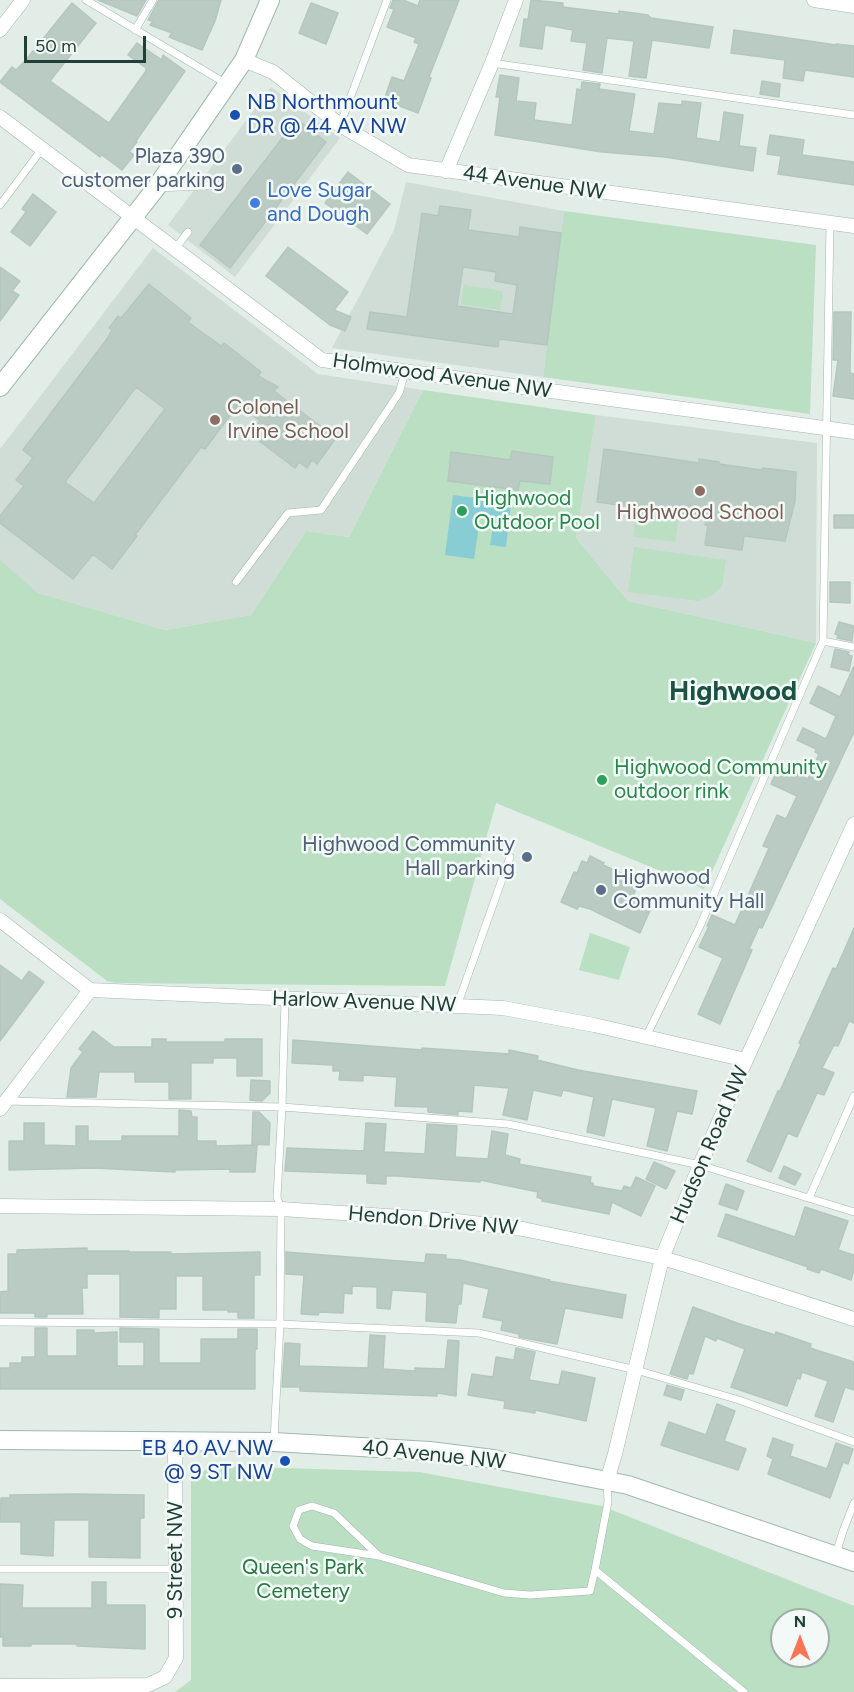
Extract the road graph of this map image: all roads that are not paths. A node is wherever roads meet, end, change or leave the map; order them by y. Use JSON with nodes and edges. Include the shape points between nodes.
{"nodes":[{"id":1,"x":22,"y":0,"type":"edge"},
{"id":2,"x":86,"y":0,"type":"edge"},
{"id":3,"x":153,"y":0,"type":"edge"},
{"id":4,"x":270,"y":0,"type":"edge"},
{"id":5,"x":387,"y":0,"type":"edge"},
{"id":6,"x":516,"y":0,"type":"edge"},
{"id":7,"x":814,"y":0,"type":"edge"},
{"id":8,"x":854,"y":6,"type":"edge"},
{"id":9,"x":0,"y":30,"type":"edge"},
{"id":10,"x":135,"y":30,"type":"junction"},
{"id":11,"x":244,"y":60,"type":"junction"},
{"id":12,"x":492,"y":63,"type":"junction"},
{"id":13,"x":228,"y":85,"type":"junction"},
{"id":14,"x":295,"y":89,"type":"junction"},
{"id":15,"x":285,"y":103,"type":"dead end"},
{"id":16,"x":854,"y":115,"type":"edge"},
{"id":17,"x":0,"y":117,"type":"edge"},
{"id":18,"x":340,"y":125,"type":"junction"},
{"id":19,"x":42,"y":149,"type":"junction"},
{"id":20,"x":446,"y":171,"type":"junction"},
{"id":21,"x":223,"y":185,"type":"dead end"},
{"id":22,"x":156,"y":188,"type":"junction"},
{"id":23,"x":0,"y":205,"type":"edge"},
{"id":24,"x":132,"y":218,"type":"junction"},
{"id":25,"x":830,"y":223,"type":"junction"},
{"id":26,"x":854,"y":226,"type":"edge"},
{"id":27,"x":188,"y":232,"type":"dead end"},
{"id":28,"x":175,"y":249,"type":"junction"},
{"id":29,"x":405,"y":372,"type":"junction"},
{"id":30,"x":0,"y":387,"type":"edge"},
{"id":31,"x":825,"y":428,"type":"junction"},
{"id":32,"x":854,"y":432,"type":"edge"},
{"id":33,"x":236,"y":582,"type":"dead end"},
{"id":34,"x":824,"y":641,"type":"junction"},
{"id":35,"x":854,"y":647,"type":"edge"},
{"id":36,"x":854,"y":824,"type":"edge"},
{"id":37,"x":510,"y":857,"type":"dead end"},
{"id":38,"x":0,"y":921,"type":"edge"},
{"id":39,"x":90,"y":990,"type":"junction"},
{"id":40,"x":285,"y":1000,"type":"junction"},
{"id":41,"x":458,"y":1006,"type":"junction"},
{"id":42,"x":646,"y":1037,"type":"junction"},
{"id":43,"x":746,"y":1060,"type":"junction"},
{"id":44,"x":854,"y":1096,"type":"edge"},
{"id":45,"x":3,"y":1105,"type":"edge"},
{"id":46,"x":282,"y":1107,"type":"junction"},
{"id":47,"x":700,"y":1165,"type":"junction"},
{"id":48,"x":809,"y":1198,"type":"junction"},
{"id":49,"x":0,"y":1206,"type":"edge"},
{"id":50,"x":281,"y":1209,"type":"junction"},
{"id":51,"x":854,"y":1212,"type":"edge"},
{"id":52,"x":662,"y":1258,"type":"junction"},
{"id":53,"x":854,"y":1319,"type":"edge"},
{"id":54,"x":0,"y":1322,"type":"edge"},
{"id":55,"x":280,"y":1324,"type":"junction"},
{"id":56,"x":636,"y":1370,"type":"junction"},
{"id":57,"x":0,"y":1440,"type":"edge"},
{"id":58,"x":175,"y":1441,"type":"junction"},
{"id":59,"x":274,"y":1442,"type":"junction"},
{"id":60,"x":854,"y":1442,"type":"edge"},
{"id":61,"x":606,"y":1481,"type":"junction"},
{"id":62,"x":854,"y":1503,"type":"edge"},
{"id":63,"x":836,"y":1554,"type":"junction"},
{"id":64,"x":379,"y":1556,"type":"junction"},
{"id":65,"x":854,"y":1562,"type":"edge"},
{"id":66,"x":0,"y":1569,"type":"edge"},
{"id":67,"x":176,"y":1569,"type":"junction"},
{"id":68,"x":595,"y":1570,"type":"junction"},
{"id":69,"x":0,"y":1686,"type":"edge"},
{"id":70,"x":744,"y":1692,"type":"edge"}],
"edges":[{"from":1,"to":9,"type":"street"},
{"from":2,"to":10,"type":"lane"},
{"from":3,"to":10,"type":"lane"},
{"from":4,"to":11,"type":"street"},
{"from":5,"to":18,"type":"lane"},
{"from":6,"to":12,"type":"street"},
{"from":7,"to":8,"type":"street"},
{"from":10,"to":13,"type":"lane"},
{"from":11,"to":13,"type":"street"},
{"from":11,"to":14,"type":"street","name":"44 Avenue NW","via":[[273,72]]},
{"from":12,"to":16,"type":"lane"},
{"from":12,"to":20,"type":"street"},
{"from":13,"to":22,"type":"street"},
{"from":14,"to":15,"type":"lane"},
{"from":14,"to":18,"type":"street","name":"44 Avenue NW"},
{"from":17,"to":19,"type":"street","name":"Holmwood Avenue NW"},
{"from":18,"to":20,"type":"street","name":"44 Avenue NW","via":[[408,165]]},
{"from":19,"to":23,"type":"lane"},
{"from":19,"to":24,"type":"street","name":"Holmwood Avenue NW"},
{"from":20,"to":25,"type":"street","name":"44 Avenue NW"},
{"from":21,"to":22,"type":"lane"},
{"from":22,"to":24,"type":"street"},
{"from":24,"to":28,"type":"street","name":"Holmwood Avenue NW"},
{"from":24,"to":30,"type":"street"},
{"from":25,"to":26,"type":"street","name":"44 Avenue NW"},
{"from":25,"to":31,"type":"lane"},
{"from":27,"to":28,"type":"lane"},
{"from":28,"to":29,"type":"street","name":"Holmwood Avenue NW","via":[[322,360]]},
{"from":29,"to":31,"type":"street","name":"Holmwood Avenue NW"},
{"from":29,"to":33,"type":"lane","via":[[399,393],[321,510],[288,513]]},
{"from":31,"to":32,"type":"street","name":"Holmwood Avenue NW"},
{"from":31,"to":34,"type":"lane"},
{"from":34,"to":35,"type":"lane"},
{"from":34,"to":42,"type":"lane","via":[[700,926]]},
{"from":36,"to":43,"type":"street","name":"Hudson Road NW"},
{"from":37,"to":41,"type":"lane"},
{"from":38,"to":39,"type":"street"},
{"from":39,"to":40,"type":"street","name":"Harlow Avenue NW"},
{"from":39,"to":45,"type":"street"},
{"from":40,"to":41,"type":"street","name":"Harlow Avenue NW"},
{"from":40,"to":46,"type":"lane"},
{"from":41,"to":42,"type":"street","name":"Harlow Avenue NW","via":[[503,1008]]},
{"from":42,"to":43,"type":"street","name":"Harlow Avenue NW"},
{"from":43,"to":47,"type":"street","name":"Hudson Road NW"},
{"from":44,"to":48,"type":"lane"},
{"from":45,"to":46,"type":"lane"},
{"from":46,"to":47,"type":"lane","via":[[508,1124]]},
{"from":46,"to":50,"type":"lane","via":[[277,1197]]},
{"from":47,"to":48,"type":"lane"},
{"from":47,"to":52,"type":"street","name":"Hudson Road NW"},
{"from":48,"to":51,"type":"lane"},
{"from":49,"to":50,"type":"street","name":"Hendon Drive NW"},
{"from":50,"to":52,"type":"street","name":"Hendon Drive NW","via":[[523,1229]]},
{"from":50,"to":55,"type":"lane"},
{"from":52,"to":53,"type":"street","name":"Hendon Drive NW"},
{"from":52,"to":56,"type":"street","name":"Hudson Road NW"},
{"from":54,"to":55,"type":"lane"},
{"from":55,"to":56,"type":"lane","via":[[479,1333]]},
{"from":55,"to":59,"type":"lane"},
{"from":56,"to":60,"type":"lane","via":[[738,1400]]},
{"from":56,"to":61,"type":"street","name":"Hudson Road NW"},
{"from":57,"to":58,"type":"street","name":"40 Avenue NW"},
{"from":58,"to":59,"type":"street","name":"40 Avenue NW"},
{"from":58,"to":67,"type":"street","name":"9 Street NW"},
{"from":59,"to":61,"type":"street","name":"40 Avenue NW","via":[[441,1452]]},
{"from":61,"to":63,"type":"street","name":"40 Avenue NW"},
{"from":61,"to":68,"type":"lane","via":[[608,1502]]},
{"from":62,"to":63,"type":"lane"},
{"from":63,"to":65,"type":"street","name":"40 Avenue NW"},
{"from":64,"to":64,"type":"lane","via":[[334,1512],[312,1506],[299,1510],[293,1526],[300,1539],[312,1546]]},
{"from":64,"to":68,"type":"lane","via":[[504,1593],[590,1591]]},
{"from":66,"to":67,"type":"lane"},
{"from":67,"to":69,"type":"street","name":"9 Street NW","via":[[176,1659],[165,1677],[148,1685]]},
{"from":68,"to":70,"type":"lane"}]}
